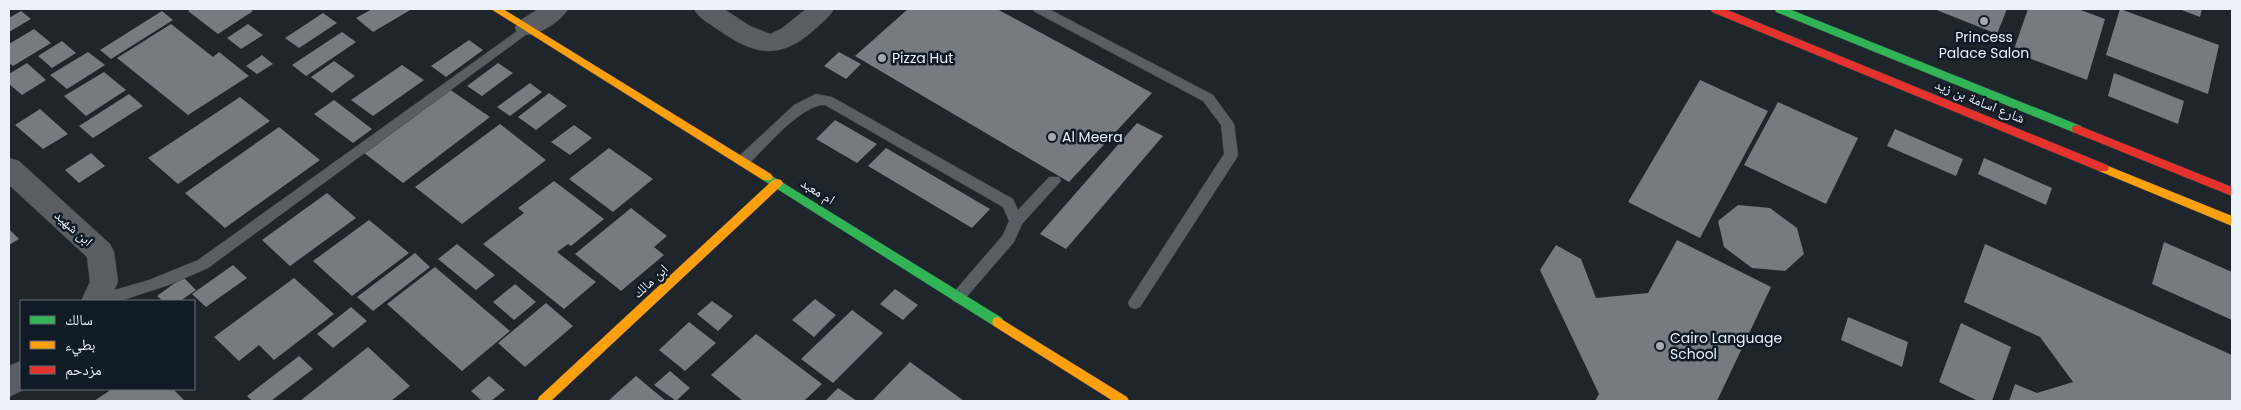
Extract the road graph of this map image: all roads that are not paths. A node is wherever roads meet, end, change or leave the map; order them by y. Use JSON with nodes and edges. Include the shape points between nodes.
{"nodes":[{"id":1,"x":496,"y":9,"type":"edge"},
{"id":2,"x":556,"y":9,"type":"edge"},
{"id":3,"x":706,"y":9,"type":"edge"},
{"id":4,"x":822,"y":9,"type":"edge"},
{"id":5,"x":1039,"y":9,"type":"edge"},
{"id":6,"x":1716,"y":9,"type":"edge"},
{"id":7,"x":1780,"y":9,"type":"edge"},
{"id":8,"x":527,"y":28,"type":"junction"},
{"id":9,"x":742,"y":161,"type":"junction"},
{"id":10,"x":9,"y":169,"type":"edge"},
{"id":11,"x":1054,"y":182,"type":"dead end"},
{"id":12,"x":778,"y":183,"type":"junction"},
{"id":13,"x":2232,"y":192,"type":"edge"},
{"id":14,"x":1016,"y":220,"type":"junction"},
{"id":15,"x":2232,"y":221,"type":"edge"},
{"id":16,"x":958,"y":297,"type":"junction"},
{"id":17,"x":95,"y":300,"type":"edge"},
{"id":18,"x":100,"y":300,"type":"edge"},
{"id":19,"x":1135,"y":303,"type":"dead end"},
{"id":20,"x":20,"y":375,"type":"edge"},
{"id":21,"x":9,"y":383,"type":"edge"},
{"id":22,"x":543,"y":401,"type":"edge"},
{"id":23,"x":1123,"y":401,"type":"edge"}],
"edges":[{"from":1,"to":8,"type":"street","name":"ام معبد"},
{"from":2,"to":8,"type":"street"},
{"from":3,"to":4,"type":"street","via":[[753,39],[769,44],[789,36]]},
{"from":5,"to":19,"type":"lane","via":[[1208,98],[1227,124],[1231,155]]},
{"from":6,"to":15,"type":"street","name":"شارع اسامة بن زيد"},
{"from":7,"to":13,"type":"street","name":"شارع اسامة بن زيد"},
{"from":8,"to":9,"type":"street","name":"ام معبد"},
{"from":8,"to":18,"type":"lane","via":[[203,264],[133,293]]},
{"from":9,"to":12,"type":"street","name":"ام معبد"},
{"from":9,"to":14,"type":"lane","via":[[799,108],[816,99],[828,100],[1008,203]]},
{"from":10,"to":17,"type":"street","name":"ابن شهيد","via":[[100,252],[104,282]]},
{"from":11,"to":14,"type":"lane"},
{"from":12,"to":16,"type":"street","name":"ام معبد"},
{"from":12,"to":22,"type":"street","name":"ابن مالك"},
{"from":14,"to":16,"type":"lane","via":[[1004,244]]},
{"from":16,"to":23,"type":"street","name":"ام معبد"},
{"from":20,"to":21,"type":"street"}]}
